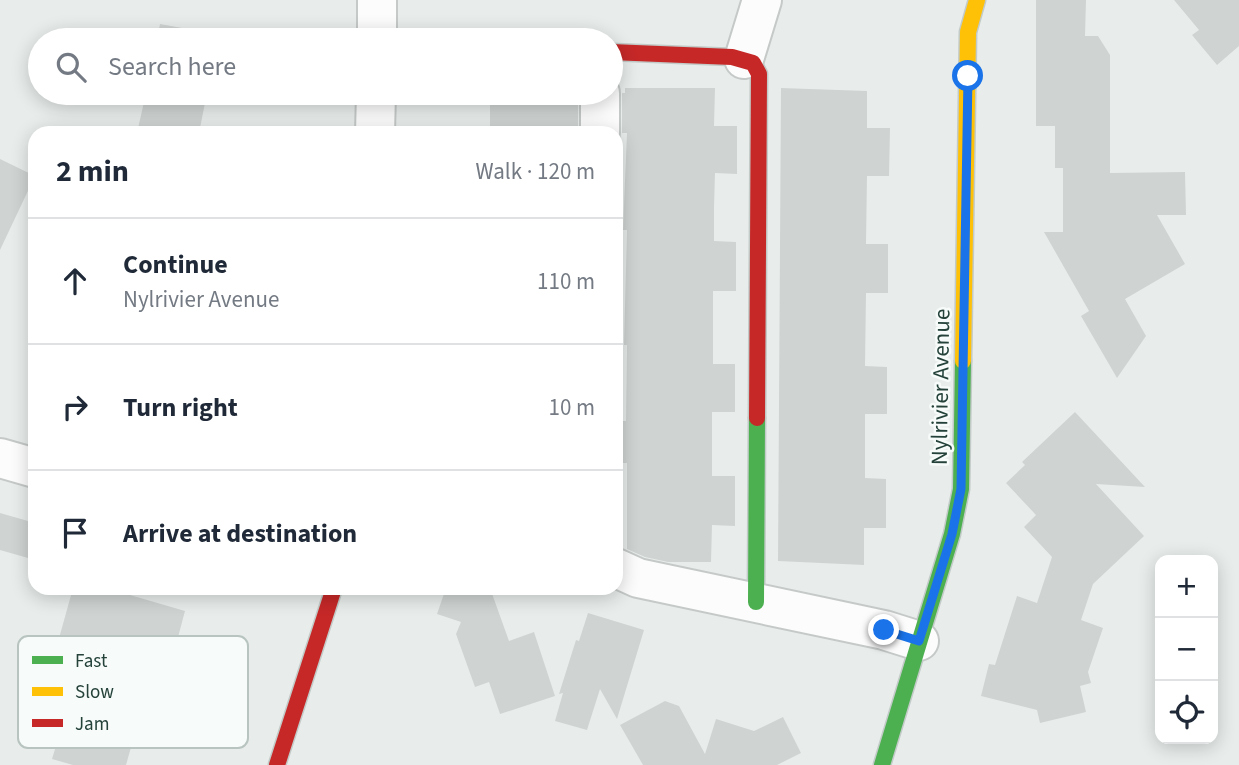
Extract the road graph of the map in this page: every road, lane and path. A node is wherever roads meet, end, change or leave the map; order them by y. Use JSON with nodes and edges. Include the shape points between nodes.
{"nodes":[{"id":1,"x":377,"y":0,"type":"edge"},
{"id":2,"x":762,"y":0,"type":"edge"},
{"id":3,"x":977,"y":0,"type":"edge"},
{"id":4,"x":377,"y":28,"type":"edge"},
{"id":5,"x":623,"y":53,"type":"edge"},
{"id":6,"x":744,"y":59,"type":"junction"},
{"id":7,"x":376,"y":105,"type":"edge"},
{"id":8,"x":600,"y":105,"type":"edge"},
{"id":9,"x":375,"y":126,"type":"edge"},
{"id":10,"x":600,"y":126,"type":"edge"},
{"id":11,"x":0,"y":458,"type":"edge"},
{"id":12,"x":28,"y":466,"type":"edge"},
{"id":13,"x":623,"y":571,"type":"edge"},
{"id":14,"x":332,"y":595,"type":"edge"},
{"id":15,"x":756,"y":602,"type":"junction"},
{"id":16,"x":919,"y":641,"type":"junction"},
{"id":17,"x":277,"y":765,"type":"edge"},
{"id":18,"x":881,"y":765,"type":"edge"}],
"edges":[{"from":1,"to":4,"type":"street"},
{"from":2,"to":6,"type":"street"},
{"from":3,"to":16,"type":"street","name":"Nylrivier Avenue","via":[[968,33],[961,489]]},
{"from":5,"to":6,"type":"street"},
{"from":6,"to":15,"type":"street","via":[[760,74]]},
{"from":7,"to":9,"type":"street"},
{"from":8,"to":10,"type":"street"},
{"from":11,"to":12,"type":"street"},
{"from":13,"to":15,"type":"street"},
{"from":14,"to":17,"type":"street"},
{"from":15,"to":16,"type":"street"},
{"from":16,"to":18,"type":"street","name":"Nylrivier Avenue"}]}
